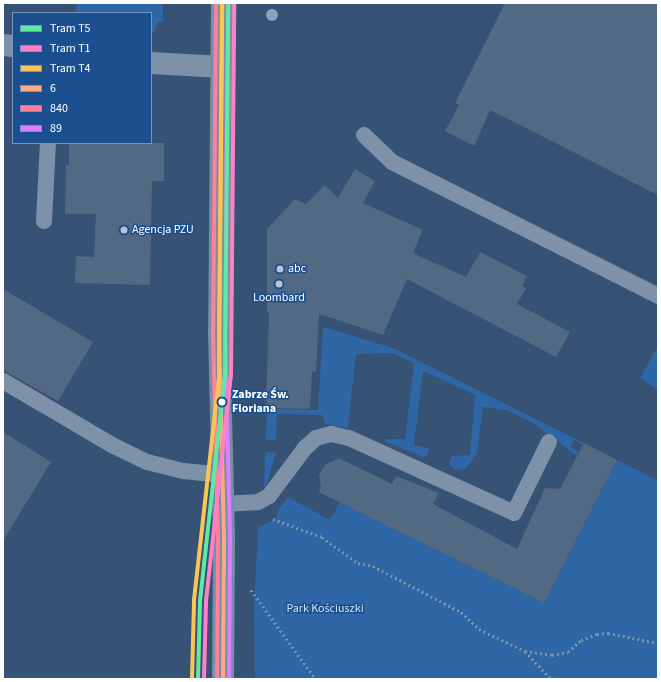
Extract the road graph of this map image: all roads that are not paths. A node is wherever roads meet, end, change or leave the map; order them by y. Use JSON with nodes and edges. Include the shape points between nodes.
{"nodes":[{"id":1,"x":222,"y":3,"type":"edge"},
{"id":2,"x":152,"y":63,"type":"edge"},
{"id":3,"x":222,"y":67,"type":"junction"},
{"id":4,"x":364,"y":135,"type":"dead end"},
{"id":5,"x":48,"y":144,"type":"edge"},
{"id":6,"x":44,"y":221,"type":"dead end"},
{"id":7,"x":658,"y":296,"type":"edge"},
{"id":8,"x":3,"y":381,"type":"edge"},
{"id":9,"x":549,"y":442,"type":"dead end"},
{"id":10,"x":222,"y":475,"type":"junction"},
{"id":11,"x":223,"y":504,"type":"junction"},
{"id":12,"x":223,"y":679,"type":"edge"}],
"edges":[{"from":1,"to":3,"type":"street"},
{"from":2,"to":3,"type":"street"},
{"from":3,"to":10,"type":"street","via":[[219,332]]},
{"from":4,"to":7,"type":"lane","via":[[392,162]]},
{"from":5,"to":6,"type":"lane"},
{"from":8,"to":10,"type":"lane","via":[[112,445],[147,462],[184,472]]},
{"from":9,"to":11,"type":"lane","via":[[514,513],[350,438],[331,434],[316,438],[305,448],[269,496],[258,502]]},
{"from":10,"to":11,"type":"street"},
{"from":11,"to":12,"type":"street"}]}
